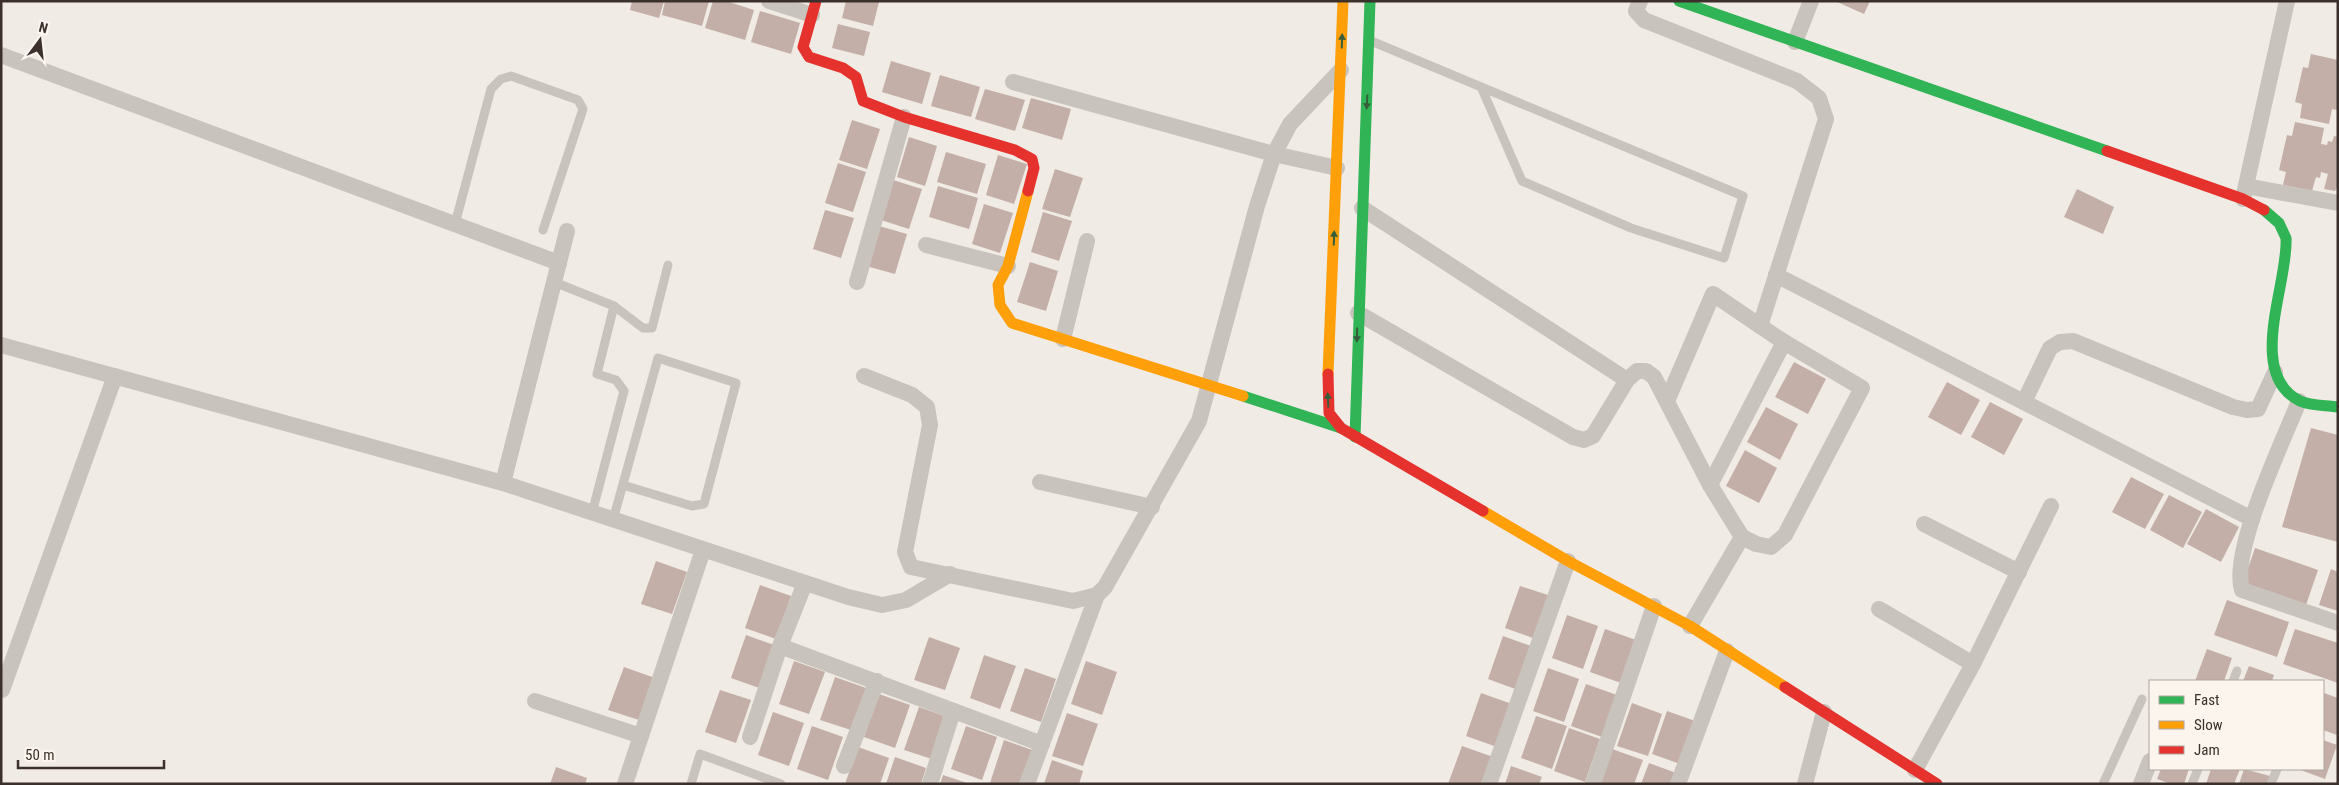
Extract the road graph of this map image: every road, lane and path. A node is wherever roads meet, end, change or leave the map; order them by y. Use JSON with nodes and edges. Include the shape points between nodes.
{"nodes":[{"id":1,"x":769,"y":1,"type":"edge"},
{"id":2,"x":1343,"y":1,"type":"edge"},
{"id":3,"x":1370,"y":1,"type":"edge"},
{"id":4,"x":1640,"y":1,"type":"edge"},
{"id":5,"x":1811,"y":1,"type":"edge"},
{"id":6,"x":2286,"y":1,"type":"edge"},
{"id":7,"x":1683,"y":2,"type":"edge"},
{"id":8,"x":814,"y":8,"type":"edge"},
{"id":9,"x":1370,"y":41,"type":"junction"},
{"id":10,"x":1795,"y":42,"type":"junction"},
{"id":11,"x":1,"y":55,"type":"edge"},
{"id":12,"x":1341,"y":70,"type":"junction"},
{"id":13,"x":1013,"y":82,"type":"dead end"},
{"id":14,"x":1482,"y":89,"type":"junction"},
{"id":15,"x":904,"y":117,"type":"junction"},
{"id":16,"x":1274,"y":154,"type":"junction"},
{"id":17,"x":1337,"y":168,"type":"junction"},
{"id":18,"x":2244,"y":193,"type":"junction"},
{"id":19,"x":2338,"y":203,"type":"edge"},
{"id":20,"x":1362,"y":208,"type":"junction"},
{"id":21,"x":455,"y":224,"type":"junction"},
{"id":22,"x":543,"y":230,"type":"dead end"},
{"id":23,"x":567,"y":231,"type":"dead end"},
{"id":24,"x":1088,"y":242,"type":"dead end"},
{"id":25,"x":926,"y":245,"type":"dead end"},
{"id":26,"x":559,"y":263,"type":"junction"},
{"id":27,"x":668,"y":265,"type":"dead end"},
{"id":28,"x":1008,"y":266,"type":"junction"},
{"id":29,"x":1776,"y":275,"type":"junction"},
{"id":30,"x":554,"y":282,"type":"junction"},
{"id":31,"x":857,"y":282,"type":"dead end"},
{"id":32,"x":614,"y":306,"type":"junction"},
{"id":33,"x":1358,"y":313,"type":"junction"},
{"id":34,"x":1760,"y":326,"type":"junction"},
{"id":35,"x":1063,"y":339,"type":"junction"},
{"id":36,"x":1784,"y":342,"type":"junction"},
{"id":37,"x":2,"y":347,"type":"edge"},
{"id":38,"x":2275,"y":372,"type":"junction"},
{"id":39,"x":115,"y":376,"type":"junction"},
{"id":40,"x":864,"y":376,"type":"dead end"},
{"id":41,"x":1627,"y":380,"type":"junction"},
{"id":42,"x":1210,"y":384,"type":"junction"},
{"id":43,"x":1667,"y":401,"type":"junction"},
{"id":44,"x":2299,"y":401,"type":"junction"},
{"id":45,"x":2024,"y":402,"type":"junction"},
{"id":46,"x":2338,"y":407,"type":"edge"},
{"id":47,"x":1341,"y":428,"type":"junction"},
{"id":48,"x":1355,"y":436,"type":"junction"},
{"id":49,"x":1040,"y":482,"type":"dead end"},
{"id":50,"x":503,"y":483,"type":"junction"},
{"id":51,"x":623,"y":485,"type":"junction"},
{"id":52,"x":1710,"y":485,"type":"junction"},
{"id":53,"x":2051,"y":506,"type":"dead end"},
{"id":54,"x":1152,"y":507,"type":"junction"},
{"id":55,"x":592,"y":513,"type":"junction"},
{"id":56,"x":2252,"y":519,"type":"junction"},
{"id":57,"x":613,"y":520,"type":"junction"},
{"id":58,"x":1924,"y":524,"type":"dead end"},
{"id":59,"x":1742,"y":537,"type":"junction"},
{"id":60,"x":703,"y":550,"type":"junction"},
{"id":61,"x":1568,"y":561,"type":"junction"},
{"id":62,"x":2019,"y":572,"type":"junction"},
{"id":63,"x":950,"y":574,"type":"junction"},
{"id":64,"x":805,"y":583,"type":"junction"},
{"id":65,"x":1097,"y":595,"type":"junction"},
{"id":66,"x":1654,"y":606,"type":"junction"},
{"id":67,"x":1878,"y":609,"type":"dead end"},
{"id":68,"x":2338,"y":624,"type":"edge"},
{"id":69,"x":1690,"y":626,"type":"junction"},
{"id":70,"x":780,"y":646,"type":"junction"},
{"id":71,"x":1727,"y":651,"type":"junction"},
{"id":72,"x":1973,"y":664,"type":"junction"},
{"id":73,"x":2237,"y":671,"type":"dead end"},
{"id":74,"x":2233,"y":680,"type":"edge"},
{"id":75,"x":876,"y":681,"type":"junction"},
{"id":76,"x":2,"y":690,"type":"edge"},
{"id":77,"x":2142,"y":699,"type":"dead end"},
{"id":78,"x":535,"y":701,"type":"dead end"},
{"id":79,"x":953,"y":711,"type":"junction"},
{"id":80,"x":1824,"y":712,"type":"junction"},
{"id":81,"x":641,"y":736,"type":"junction"},
{"id":82,"x":750,"y":737,"type":"dead end"},
{"id":83,"x":1042,"y":744,"type":"junction"},
{"id":84,"x":2149,"y":764,"type":"edge"},
{"id":85,"x":844,"y":766,"type":"dead end"},
{"id":86,"x":1915,"y":770,"type":"junction"},
{"id":87,"x":2198,"y":770,"type":"edge"},
{"id":88,"x":2277,"y":770,"type":"edge"},
{"id":89,"x":625,"y":784,"type":"edge"},
{"id":90,"x":691,"y":784,"type":"edge"},
{"id":91,"x":781,"y":784,"type":"edge"},
{"id":92,"x":930,"y":784,"type":"edge"},
{"id":93,"x":1027,"y":784,"type":"edge"},
{"id":94,"x":1489,"y":784,"type":"edge"},
{"id":95,"x":1593,"y":784,"type":"edge"},
{"id":96,"x":1678,"y":784,"type":"edge"},
{"id":97,"x":1805,"y":784,"type":"edge"},
{"id":98,"x":1937,"y":784,"type":"edge"},
{"id":99,"x":2103,"y":784,"type":"edge"},
{"id":100,"x":2141,"y":784,"type":"edge"},
{"id":101,"x":2192,"y":784,"type":"edge"},
{"id":102,"x":2271,"y":784,"type":"edge"}],
"edges":[{"from":1,"to":8,"type":"street"},
{"from":12,"to":2,"type":"street","one_way":true},
{"from":3,"to":9,"type":"street"},
{"from":4,"to":29,"type":"street","via":[[1636,11],[1644,20],[1797,81],[1819,98],[1826,119]]},
{"from":5,"to":10,"type":"street"},
{"from":6,"to":18,"type":"street"},
{"from":7,"to":10,"type":"street"},
{"from":8,"to":15,"type":"street","via":[[804,47],[809,57],[843,68],[856,78],[863,101]]},
{"from":9,"to":14,"type":"lane"},
{"from":9,"to":20,"type":"street","one_way":true},
{"from":10,"to":18,"type":"street"},
{"from":11,"to":21,"type":"street"},
{"from":12,"to":16,"type":"street","via":[[1290,124]]},
{"from":12,"to":17,"type":"street"},
{"from":13,"to":16,"type":"street"},
{"from":14,"to":14,"type":"lane","via":[[1522,181],[1631,228],[1724,258],[1743,196]]},
{"from":15,"to":28,"type":"street","via":[[1015,150],[1032,159],[1034,168]]},
{"from":15,"to":31,"type":"street"},
{"from":16,"to":17,"type":"street"},
{"from":16,"to":42,"type":"street"},
{"from":47,"to":17,"type":"street","one_way":true,"via":[[1329,413],[1328,390]]},
{"from":18,"to":19,"type":"street"},
{"from":18,"to":38,"type":"street","via":[[2274,216],[2284,230],[2287,248],[2272,350]]},
{"from":20,"to":33,"type":"street"},
{"from":20,"to":41,"type":"street"},
{"from":21,"to":22,"type":"lane","via":[[492,89],[501,79],[511,76],[578,100],[583,109]]},
{"from":21,"to":26,"type":"street"},
{"from":23,"to":26,"type":"street"},
{"from":24,"to":35,"type":"street"},
{"from":25,"to":28,"type":"street"},
{"from":26,"to":30,"type":"street"},
{"from":27,"to":32,"type":"lane","via":[[652,328],[643,328]]},
{"from":28,"to":35,"type":"street","via":[[998,286],[1000,305],[1012,323]]},
{"from":29,"to":34,"type":"street"},
{"from":29,"to":45,"type":"street"},
{"from":30,"to":32,"type":"lane"},
{"from":30,"to":50,"type":"street"},
{"from":32,"to":55,"type":"lane","via":[[597,374],[616,380],[624,391]]},
{"from":33,"to":41,"type":"street","via":[[1584,440],[1593,436]]},
{"from":33,"to":48,"type":"street","one_way":true},
{"from":34,"to":36,"type":"street"},
{"from":34,"to":43,"type":"street","via":[[1713,294]]},
{"from":35,"to":42,"type":"street"},
{"from":36,"to":52,"type":"street"},
{"from":36,"to":59,"type":"street","via":[[1862,388],[1785,535],[1771,547]]},
{"from":37,"to":39,"type":"street"},
{"from":38,"to":44,"type":"street","via":[[2283,387]]},
{"from":38,"to":45,"type":"street","via":[[2258,409],[2247,410],[2073,341],[2060,342],[2050,348]]},
{"from":39,"to":50,"type":"street"},
{"from":39,"to":76,"type":"street"},
{"from":40,"to":63,"type":"street","via":[[912,395],[926,407],[930,425],[906,552],[910,567]]},
{"from":41,"to":43,"type":"street","via":[[1637,371],[1646,371],[1654,377]]},
{"from":42,"to":47,"type":"street"},
{"from":42,"to":54,"type":"street","via":[[1200,421]]},
{"from":43,"to":52,"type":"street"},
{"from":44,"to":46,"type":"street"},
{"from":44,"to":56,"type":"street"},
{"from":45,"to":56,"type":"street"},
{"from":47,"to":48,"type":"street"},
{"from":48,"to":61,"type":"street"},
{"from":49,"to":54,"type":"street"},
{"from":50,"to":55,"type":"street"},
{"from":51,"to":51,"type":"lane","via":[[658,358],[736,382],[704,504],[692,506]]},
{"from":51,"to":57,"type":"lane"},
{"from":52,"to":59,"type":"street"},
{"from":53,"to":62,"type":"street"},
{"from":54,"to":65,"type":"street"},
{"from":55,"to":57,"type":"street"},
{"from":56,"to":68,"type":"street","via":[[2239,570],[2242,590]]},
{"from":57,"to":60,"type":"street"},
{"from":58,"to":62,"type":"street"},
{"from":59,"to":69,"type":"street"},
{"from":60,"to":64,"type":"street"},
{"from":60,"to":81,"type":"street"},
{"from":61,"to":66,"type":"street"},
{"from":61,"to":94,"type":"street"},
{"from":62,"to":72,"type":"street"},
{"from":63,"to":64,"type":"street","via":[[906,600],[882,605]]},
{"from":63,"to":65,"type":"street","via":[[1073,601]]},
{"from":64,"to":70,"type":"street"},
{"from":65,"to":83,"type":"street"},
{"from":66,"to":69,"type":"street"},
{"from":66,"to":95,"type":"street"},
{"from":67,"to":72,"type":"street"},
{"from":69,"to":71,"type":"street"},
{"from":70,"to":75,"type":"street"},
{"from":70,"to":82,"type":"street"},
{"from":71,"to":80,"type":"street"},
{"from":71,"to":96,"type":"street"},
{"from":72,"to":86,"type":"street"},
{"from":73,"to":74,"type":"lane"},
{"from":75,"to":79,"type":"street"},
{"from":75,"to":85,"type":"street"},
{"from":77,"to":99,"type":"lane"},
{"from":78,"to":81,"type":"street"},
{"from":79,"to":83,"type":"street"},
{"from":79,"to":92,"type":"street"},
{"from":80,"to":86,"type":"street"},
{"from":80,"to":97,"type":"street"},
{"from":81,"to":89,"type":"street"},
{"from":83,"to":93,"type":"street"},
{"from":84,"to":100,"type":"street"},
{"from":86,"to":98,"type":"street"},
{"from":87,"to":101,"type":"lane"},
{"from":88,"to":102,"type":"lane"},
{"from":90,"to":91,"type":"lane","via":[[700,754]]}]}
